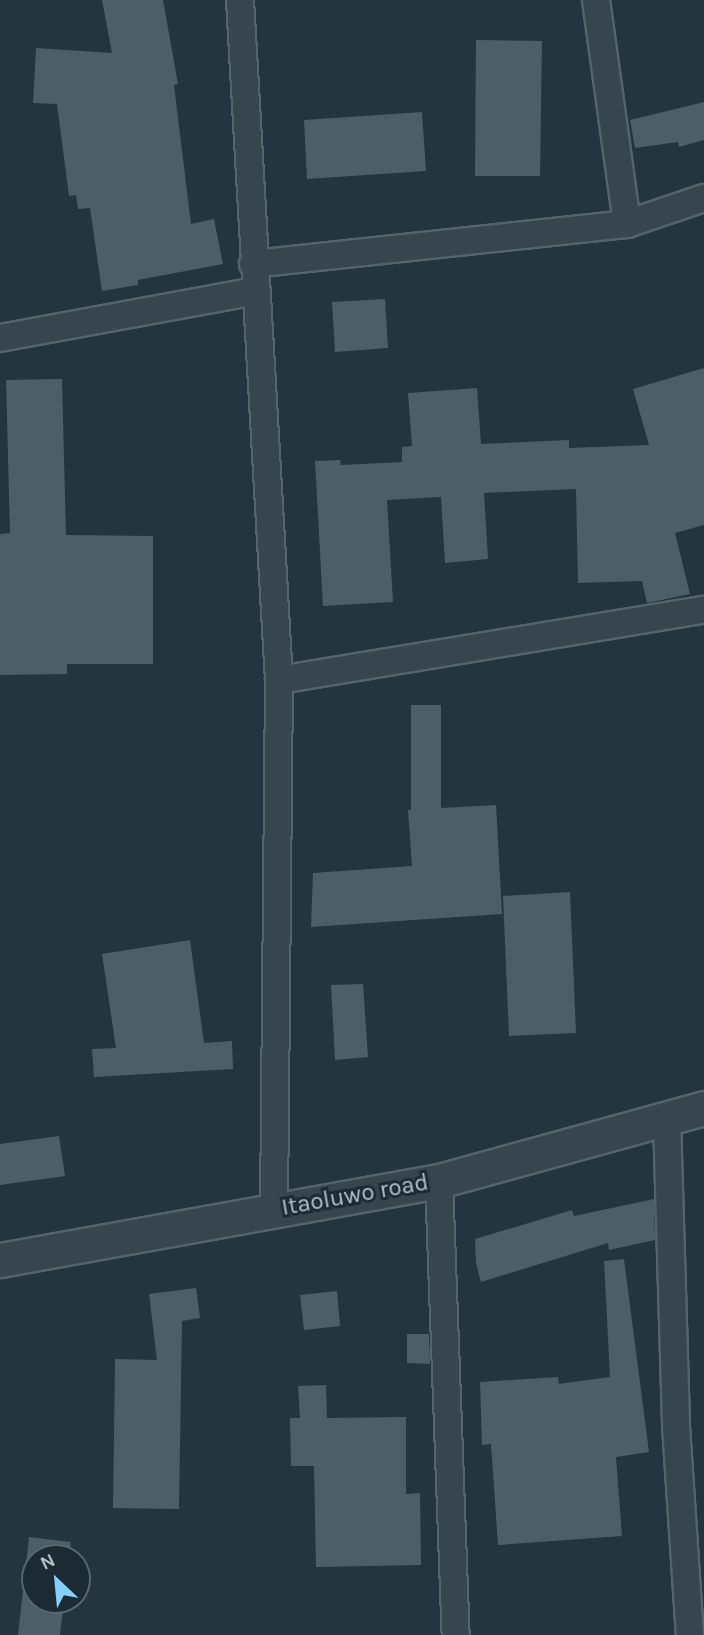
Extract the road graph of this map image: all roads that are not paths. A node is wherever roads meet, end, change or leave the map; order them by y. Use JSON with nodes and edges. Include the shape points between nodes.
{"nodes":[{"id":1,"x":240,"y":0,"type":"edge"},
{"id":2,"x":596,"y":0,"type":"edge"},
{"id":3,"x":704,"y":198,"type":"edge"},
{"id":4,"x":627,"y":224,"type":"junction"},
{"id":5,"x":253,"y":264,"type":"junction"},
{"id":6,"x":255,"y":291,"type":"junction"},
{"id":7,"x":0,"y":338,"type":"edge"},
{"id":8,"x":704,"y":610,"type":"edge"},
{"id":9,"x":279,"y":680,"type":"junction"},
{"id":10,"x":704,"y":1108,"type":"edge"},
{"id":11,"x":667,"y":1120,"type":"junction"},
{"id":12,"x":439,"y":1181,"type":"junction"},
{"id":13,"x":274,"y":1209,"type":"junction"},
{"id":14,"x":0,"y":1260,"type":"edge"},
{"id":15,"x":695,"y":1620,"type":"edge"},
{"id":16,"x":456,"y":1635,"type":"edge"}],
"edges":[{"from":1,"to":5,"type":"street"},
{"from":2,"to":4,"type":"street"},
{"from":3,"to":4,"type":"street"},
{"from":4,"to":5,"type":"street"},
{"from":5,"to":6,"type":"street"},
{"from":6,"to":7,"type":"street"},
{"from":6,"to":9,"type":"street"},
{"from":8,"to":9,"type":"street"},
{"from":9,"to":13,"type":"street"},
{"from":10,"to":11,"type":"street","name":"Itaoluwo road"},
{"from":11,"to":12,"type":"street","name":"Itaoluwo road"},
{"from":11,"to":15,"type":"street","via":[[676,1426]]},
{"from":12,"to":13,"type":"street","name":"Itaoluwo road"},
{"from":12,"to":16,"type":"street"},
{"from":13,"to":14,"type":"street","name":"Itaoluwo road"}]}
